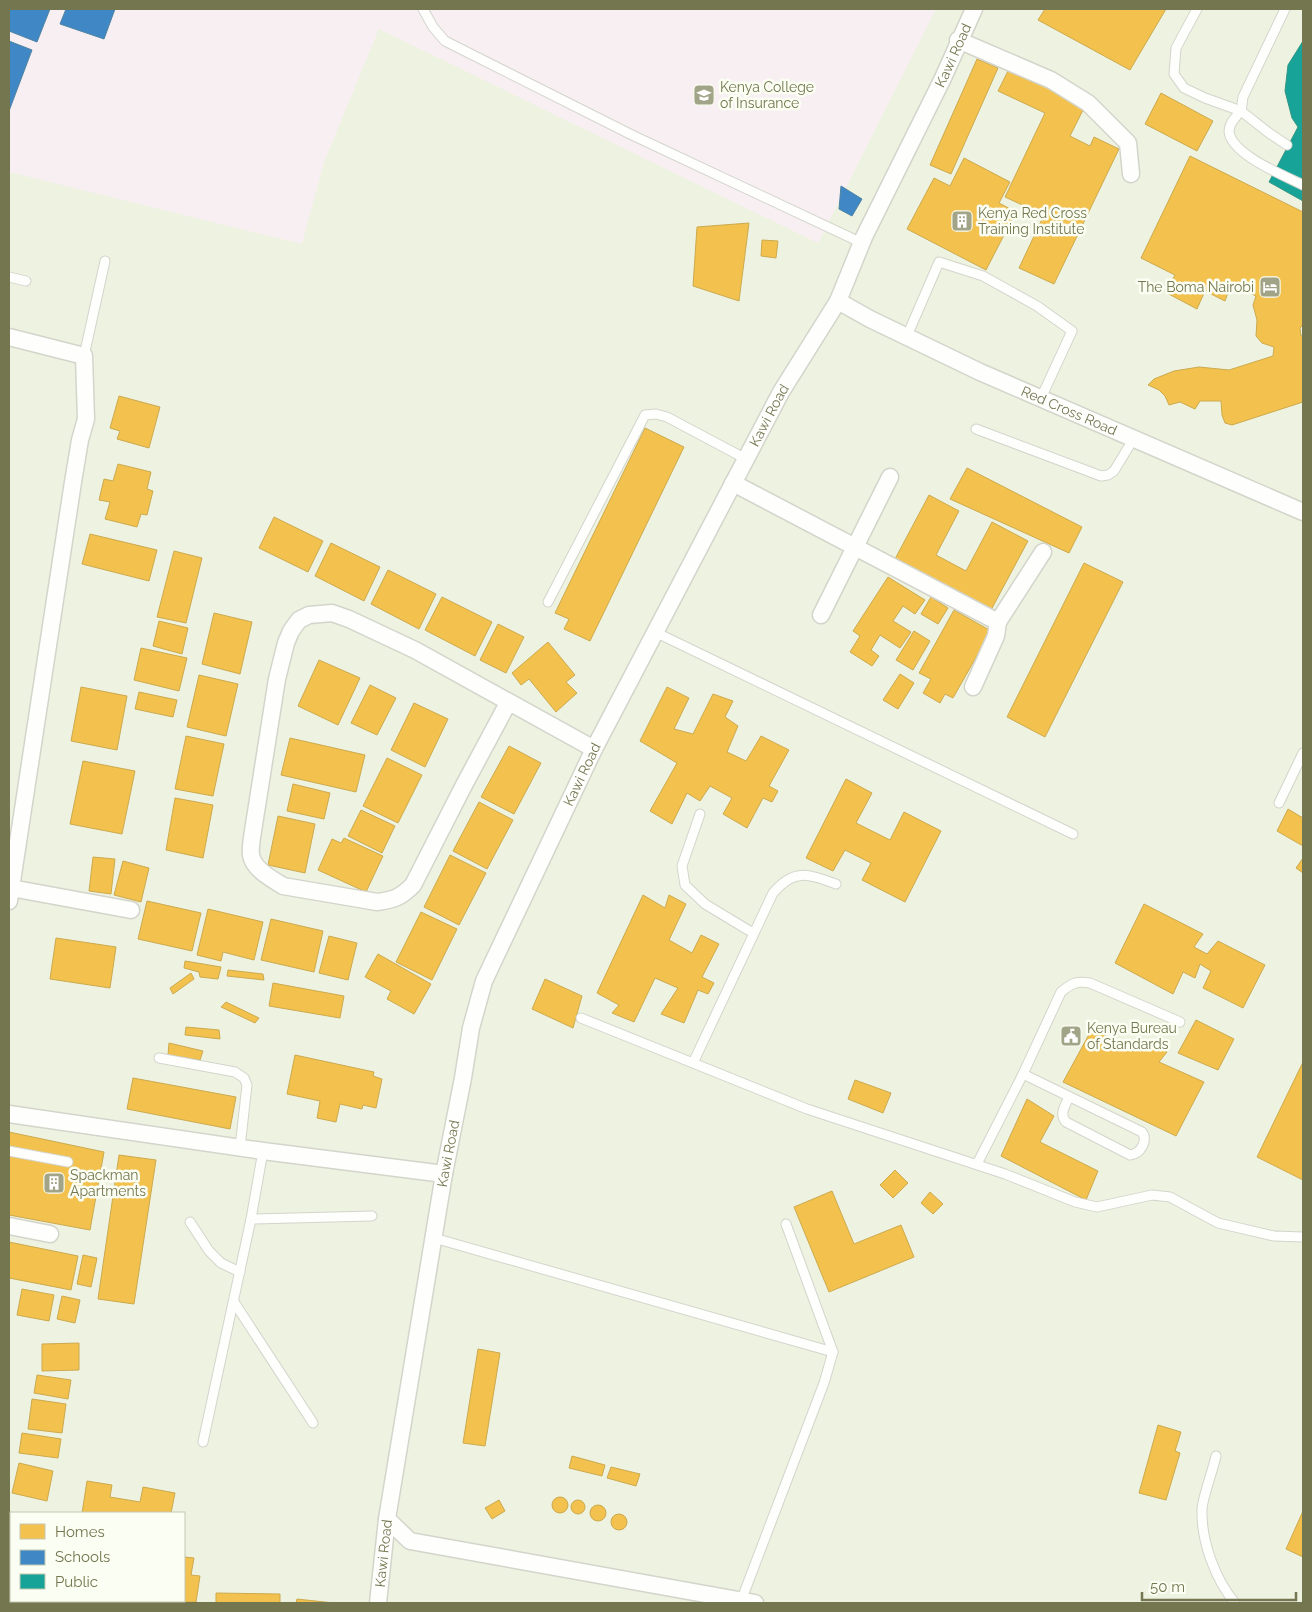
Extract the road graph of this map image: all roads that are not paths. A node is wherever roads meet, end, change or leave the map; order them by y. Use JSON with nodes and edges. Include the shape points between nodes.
{"nodes":[{"id":1,"x":423,"y":9,"type":"edge"},
{"id":2,"x":974,"y":9,"type":"edge"},
{"id":3,"x":1197,"y":9,"type":"edge"},
{"id":4,"x":1285,"y":9,"type":"edge"},
{"id":5,"x":958,"y":40,"type":"junction"},
{"id":6,"x":1241,"y":111,"type":"junction"},
{"id":7,"x":1287,"y":145,"type":"dead end"},
{"id":8,"x":1131,"y":174,"type":"dead end"},
{"id":9,"x":1303,"y":185,"type":"edge"},
{"id":10,"x":862,"y":243,"type":"junction"},
{"id":11,"x":105,"y":262,"type":"dead end"},
{"id":12,"x":9,"y":278,"type":"edge"},
{"id":13,"x":26,"y":281,"type":"dead end"},
{"id":14,"x":838,"y":301,"type":"junction"},
{"id":15,"x":906,"y":336,"type":"junction"},
{"id":16,"x":9,"y":337,"type":"edge"},
{"id":17,"x":84,"y":356,"type":"junction"},
{"id":18,"x":1041,"y":398,"type":"junction"},
{"id":19,"x":976,"y":428,"type":"dead end"},
{"id":20,"x":1134,"y":438,"type":"junction"},
{"id":21,"x":746,"y":459,"type":"junction"},
{"id":22,"x":890,"y":478,"type":"dead end"},
{"id":23,"x":733,"y":483,"type":"junction"},
{"id":24,"x":1300,"y":508,"type":"edge"},
{"id":25,"x":855,"y":548,"type":"junction"},
{"id":26,"x":1043,"y":552,"type":"dead end"},
{"id":27,"x":548,"y":602,"type":"dead end"},
{"id":28,"x":821,"y":615,"type":"dead end"},
{"id":29,"x":998,"y":622,"type":"junction"},
{"id":30,"x":655,"y":632,"type":"junction"},
{"id":31,"x":973,"y":687,"type":"dead end"},
{"id":32,"x":508,"y":703,"type":"junction"},
{"id":33,"x":594,"y":749,"type":"junction"},
{"id":34,"x":1303,"y":753,"type":"edge"},
{"id":35,"x":1279,"y":803,"type":"dead end"},
{"id":36,"x":15,"y":812,"type":"edge"},
{"id":37,"x":700,"y":814,"type":"dead end"},
{"id":38,"x":1073,"y":834,"type":"dead end"},
{"id":39,"x":836,"y":884,"type":"dead end"},
{"id":40,"x":10,"y":894,"type":"edge"},
{"id":41,"x":131,"y":910,"type":"dead end"},
{"id":42,"x":753,"y":933,"type":"junction"},
{"id":43,"x":581,"y":1018,"type":"dead end"},
{"id":44,"x":1180,"y":1022,"type":"dead end"},
{"id":45,"x":159,"y":1058,"type":"dead end"},
{"id":46,"x":693,"y":1063,"type":"junction"},
{"id":47,"x":1023,"y":1074,"type":"junction"},
{"id":48,"x":1069,"y":1098,"type":"junction"},
{"id":49,"x":9,"y":1114,"type":"edge"},
{"id":50,"x":240,"y":1147,"type":"junction"},
{"id":51,"x":9,"y":1151,"type":"edge"},
{"id":52,"x":263,"y":1151,"type":"junction"},
{"id":53,"x":68,"y":1162,"type":"dead end"},
{"id":54,"x":977,"y":1164,"type":"junction"},
{"id":55,"x":444,"y":1174,"type":"junction"},
{"id":56,"x":372,"y":1216,"type":"dead end"},
{"id":57,"x":251,"y":1219,"type":"junction"},
{"id":58,"x":190,"y":1222,"type":"dead end"},
{"id":59,"x":786,"y":1224,"type":"dead end"},
{"id":60,"x":9,"y":1226,"type":"edge"},
{"id":61,"x":50,"y":1234,"type":"dead end"},
{"id":62,"x":1303,"y":1237,"type":"edge"},
{"id":63,"x":434,"y":1238,"type":"junction"},
{"id":64,"x":240,"y":1272,"type":"junction"},
{"id":65,"x":234,"y":1302,"type":"junction"},
{"id":66,"x":833,"y":1352,"type":"junction"},
{"id":67,"x":313,"y":1423,"type":"dead end"},
{"id":68,"x":203,"y":1442,"type":"dead end"},
{"id":69,"x":1216,"y":1456,"type":"dead end"},
{"id":70,"x":386,"y":1519,"type":"junction"},
{"id":71,"x":748,"y":1602,"type":"edge"},
{"id":72,"x":378,"y":1603,"type":"edge"},
{"id":73,"x":1235,"y":1603,"type":"edge"}],
"edges":[{"from":1,"to":10,"type":"lane","via":[[445,41]]},
{"from":2,"to":5,"type":"street","name":"Kawi Road"},
{"from":3,"to":6,"type":"lane","via":[[1176,48],[1174,74],[1184,88]]},
{"from":4,"to":6,"type":"lane","via":[[1243,97]]},
{"from":5,"to":8,"type":"street","via":[[1051,80],[1088,103],[1128,144]]},
{"from":5,"to":10,"type":"street","name":"Kawi Road","via":[[943,78]]},
{"from":6,"to":7,"type":"lane"},
{"from":6,"to":9,"type":"lane","via":[[1229,129],[1234,144],[1256,160]]},
{"from":10,"to":14,"type":"street","name":"Kawi Road"},
{"from":11,"to":17,"type":"lane"},
{"from":12,"to":13,"type":"lane"},
{"from":14,"to":15,"type":"street","name":"Red Cross Road"},
{"from":14,"to":21,"type":"street","name":"Kawi Road","via":[[781,392]]},
{"from":15,"to":18,"type":"street","name":"Red Cross Road"},
{"from":15,"to":18,"type":"lane","via":[[939,262],[982,276],[1037,306],[1072,331]]},
{"from":16,"to":17,"type":"street"},
{"from":17,"to":36,"type":"street","via":[[86,419]]},
{"from":18,"to":20,"type":"street","name":"Red Cross Road"},
{"from":19,"to":20,"type":"lane","via":[[1100,476],[1114,471]]},
{"from":20,"to":24,"type":"street","name":"Red Cross Road"},
{"from":21,"to":23,"type":"street","name":"Kawi Road"},
{"from":21,"to":27,"type":"lane","via":[[667,417],[645,414]]},
{"from":22,"to":25,"type":"street"},
{"from":23,"to":25,"type":"street"},
{"from":23,"to":30,"type":"street","name":"Kawi Road"},
{"from":25,"to":28,"type":"street"},
{"from":25,"to":29,"type":"street"},
{"from":26,"to":29,"type":"street"},
{"from":29,"to":31,"type":"street","via":[[996,636]]},
{"from":30,"to":33,"type":"street","name":"Kawi Road"},
{"from":30,"to":38,"type":"lane"},
{"from":32,"to":32,"type":"street","via":[[415,650],[349,619],[332,613],[309,615],[299,620],[286,643],[277,679],[253,831],[251,855],[255,865],[283,886],[377,902],[403,895],[413,885]]},
{"from":32,"to":33,"type":"street"},
{"from":33,"to":55,"type":"street","name":"Kawi Road","via":[[484,981],[471,1028]]},
{"from":34,"to":35,"type":"lane"},
{"from":36,"to":40,"type":"street"},
{"from":37,"to":42,"type":"lane","via":[[682,866],[685,885],[705,904]]},
{"from":39,"to":42,"type":"lane","via":[[809,875],[798,875],[782,882]]},
{"from":40,"to":41,"type":"street"},
{"from":42,"to":46,"type":"lane"},
{"from":43,"to":46,"type":"lane"},
{"from":44,"to":47,"type":"lane","via":[[1080,981],[1061,992]]},
{"from":45,"to":50,"type":"lane","via":[[235,1072],[244,1078],[247,1085]]},
{"from":46,"to":54,"type":"lane","via":[[807,1109]]},
{"from":47,"to":48,"type":"lane"},
{"from":47,"to":54,"type":"lane"},
{"from":48,"to":48,"type":"lane","via":[[1062,1114],[1066,1122],[1130,1155],[1139,1152],[1145,1139],[1142,1132]]},
{"from":49,"to":50,"type":"street"},
{"from":50,"to":52,"type":"street"},
{"from":51,"to":53,"type":"lane"},
{"from":52,"to":55,"type":"street"},
{"from":52,"to":57,"type":"lane"},
{"from":54,"to":62,"type":"lane","via":[[1075,1202],[1097,1207],[1152,1195],[1170,1197],[1218,1223],[1274,1236]]},
{"from":55,"to":63,"type":"street","name":"Kawi Road"},
{"from":56,"to":57,"type":"lane"},
{"from":57,"to":64,"type":"lane"},
{"from":58,"to":64,"type":"lane","via":[[221,1264]]},
{"from":59,"to":66,"type":"lane"},
{"from":60,"to":61,"type":"street"},
{"from":63,"to":66,"type":"lane"},
{"from":63,"to":70,"type":"street","name":"Kawi Road"},
{"from":64,"to":65,"type":"lane"},
{"from":65,"to":67,"type":"lane"},
{"from":65,"to":68,"type":"lane"},
{"from":66,"to":71,"type":"lane"},
{"from":69,"to":73,"type":"lane","via":[[1202,1508],[1206,1547]]},
{"from":70,"to":71,"type":"street","via":[[410,1541]]},
{"from":70,"to":72,"type":"street","name":"Kawi Road"}]}
